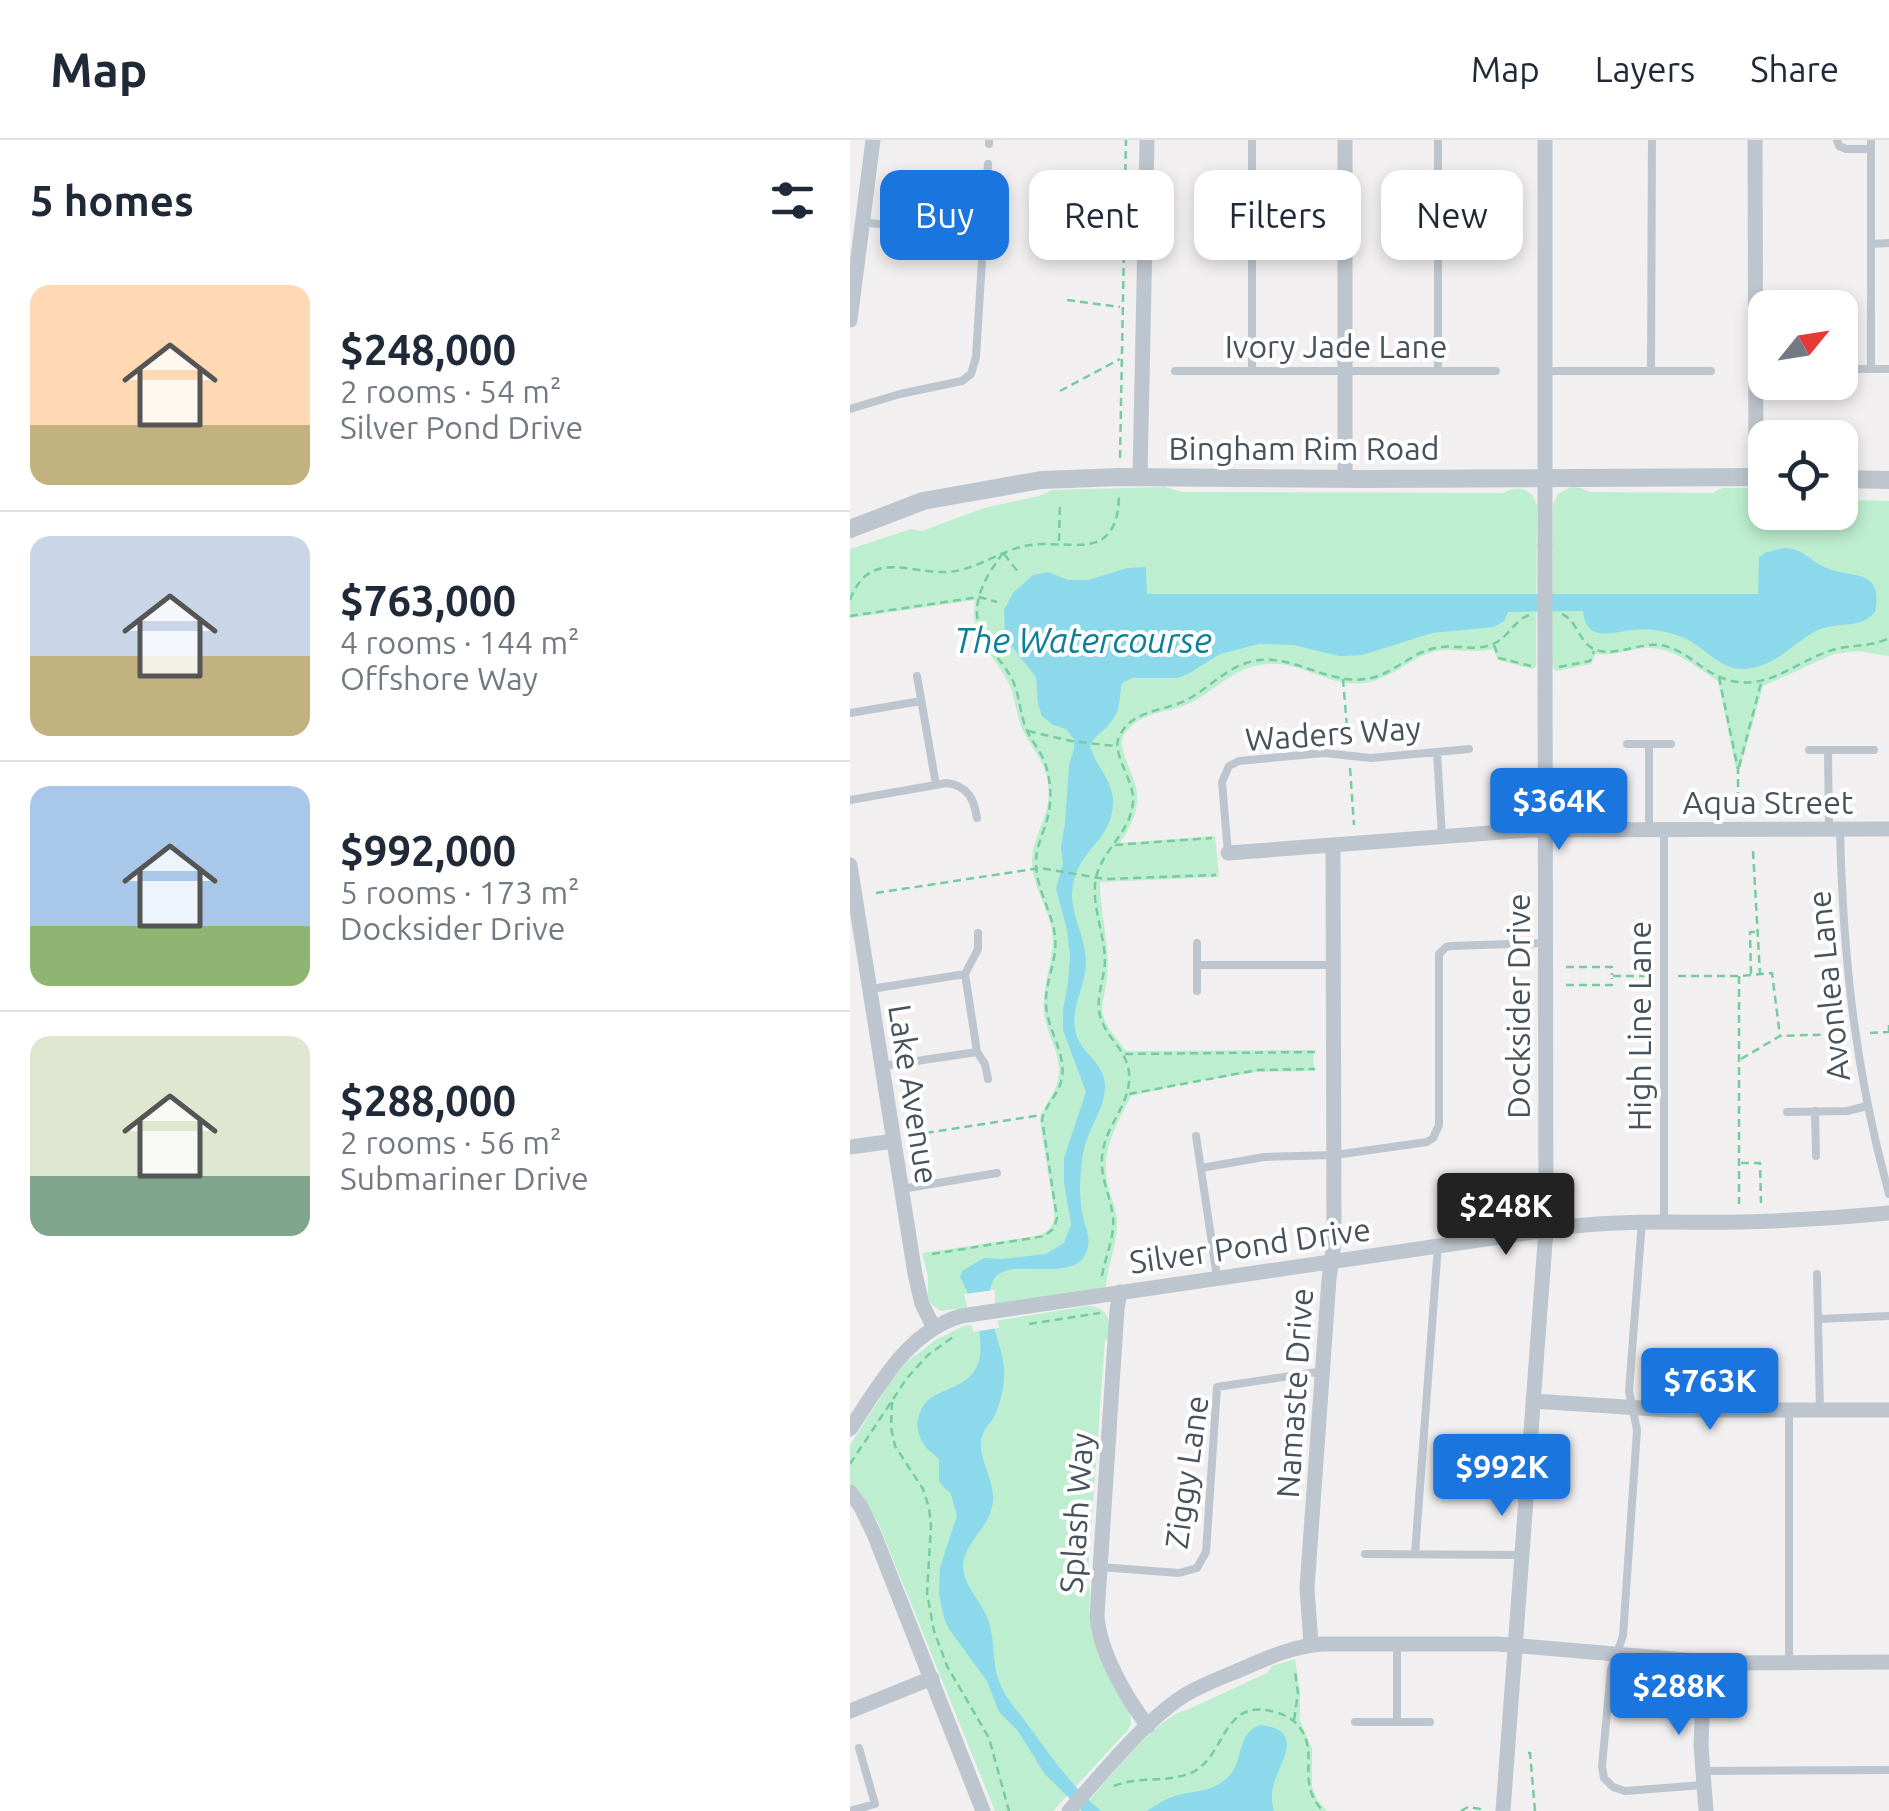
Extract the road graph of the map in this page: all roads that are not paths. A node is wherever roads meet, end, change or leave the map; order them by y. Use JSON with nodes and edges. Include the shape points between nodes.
{"nodes":[{"id":1,"x":873,"y":140,"type":"edge"},
{"id":2,"x":1147,"y":140,"type":"edge"},
{"id":3,"x":1252,"y":140,"type":"edge"},
{"id":4,"x":1345,"y":140,"type":"edge"},
{"id":5,"x":1438,"y":140,"type":"edge"},
{"id":6,"x":1545,"y":140,"type":"edge"},
{"id":7,"x":1652,"y":140,"type":"edge"},
{"id":8,"x":1755,"y":140,"type":"edge"},
{"id":9,"x":1837,"y":140,"type":"edge"},
{"id":10,"x":1871,"y":144,"type":"edge"},
{"id":11,"x":988,"y":164,"type":"dead end"},
{"id":12,"x":988,"y":170,"type":"edge"},
{"id":13,"x":859,"y":211,"type":"edge"},
{"id":14,"x":1889,"y":243,"type":"edge"},
{"id":15,"x":1871,"y":244,"type":"junction"},
{"id":16,"x":982,"y":260,"type":"edge"},
{"id":17,"x":1758,"y":290,"type":"edge"},
{"id":18,"x":850,"y":320,"type":"edge"},
{"id":19,"x":1858,"y":369,"type":"edge"},
{"id":20,"x":1870,"y":369,"type":"junction"},
{"id":21,"x":1889,"y":369,"type":"edge"},
{"id":22,"x":1175,"y":370,"type":"dead end"},
{"id":23,"x":1252,"y":370,"type":"junction"},
{"id":24,"x":1711,"y":370,"type":"dead end"},
{"id":25,"x":1346,"y":371,"type":"junction"},
{"id":26,"x":1438,"y":371,"type":"junction"},
{"id":27,"x":1496,"y":371,"type":"dead end"},
{"id":28,"x":1546,"y":371,"type":"junction"},
{"id":29,"x":1652,"y":371,"type":"junction"},
{"id":30,"x":850,"y":409,"type":"edge"},
{"id":31,"x":1748,"y":477,"type":"edge"},
{"id":32,"x":1140,"y":478,"type":"junction"},
{"id":33,"x":1546,"y":478,"type":"junction"},
{"id":34,"x":1346,"y":479,"type":"junction"},
{"id":35,"x":1858,"y":479,"type":"edge"},
{"id":36,"x":1889,"y":480,"type":"edge"},
{"id":37,"x":850,"y":529,"type":"edge"},
{"id":38,"x":917,"y":676,"type":"dead end"},
{"id":39,"x":921,"y":700,"type":"junction"},
{"id":40,"x":850,"y":713,"type":"edge"},
{"id":41,"x":1627,"y":744,"type":"dead end"},
{"id":42,"x":1649,"y":744,"type":"junction"},
{"id":43,"x":1671,"y":744,"type":"dead end"},
{"id":44,"x":1469,"y":749,"type":"dead end"},
{"id":45,"x":1809,"y":750,"type":"dead end"},
{"id":46,"x":1828,"y":750,"type":"junction"},
{"id":47,"x":1874,"y":750,"type":"dead end"},
{"id":48,"x":1436,"y":752,"type":"junction"},
{"id":49,"x":936,"y":785,"type":"junction"},
{"id":50,"x":850,"y":800,"type":"edge"},
{"id":51,"x":978,"y":818,"type":"dead end"},
{"id":52,"x":1889,"y":829,"type":"edge"},
{"id":53,"x":1546,"y":830,"type":"junction"},
{"id":54,"x":1656,"y":830,"type":"junction"},
{"id":55,"x":1835,"y":830,"type":"junction"},
{"id":56,"x":1442,"y":837,"type":"junction"},
{"id":57,"x":1333,"y":846,"type":"junction"},
{"id":58,"x":1228,"y":853,"type":"joint"},
{"id":59,"x":850,"y":866,"type":"edge"},
{"id":60,"x":852,"y":896,"type":"edge"},
{"id":61,"x":978,"y":933,"type":"dead end"},
{"id":62,"x":1196,"y":943,"type":"dead end"},
{"id":63,"x":1545,"y":944,"type":"junction"},
{"id":64,"x":1334,"y":964,"type":"junction"},
{"id":65,"x":1197,"y":965,"type":"junction"},
{"id":66,"x":965,"y":974,"type":"junction"},
{"id":67,"x":869,"y":989,"type":"junction"},
{"id":68,"x":1197,"y":991,"type":"dead end"},
{"id":69,"x":977,"y":1052,"type":"junction"},
{"id":70,"x":882,"y":1066,"type":"junction"},
{"id":71,"x":988,"y":1080,"type":"dead end"},
{"id":72,"x":1867,"y":1106,"type":"junction"},
{"id":73,"x":1815,"y":1111,"type":"junction"},
{"id":74,"x":1787,"y":1112,"type":"dead end"},
{"id":75,"x":1196,"y":1136,"type":"dead end"},
{"id":76,"x":894,"y":1142,"type":"junction"},
{"id":77,"x":850,"y":1147,"type":"edge"},
{"id":78,"x":1335,"y":1155,"type":"junction"},
{"id":79,"x":1816,"y":1156,"type":"dead end"},
{"id":80,"x":1200,"y":1168,"type":"junction"},
{"id":81,"x":997,"y":1173,"type":"dead end"},
{"id":82,"x":902,"y":1189,"type":"junction"},
{"id":83,"x":1889,"y":1194,"type":"edge"},
{"id":84,"x":1889,"y":1213,"type":"edge"},
{"id":85,"x":1642,"y":1221,"type":"junction"},
{"id":86,"x":1664,"y":1221,"type":"junction"},
{"id":87,"x":1546,"y":1230,"type":"junction"},
{"id":88,"x":1438,"y":1246,"type":"junction"},
{"id":89,"x":1332,"y":1260,"type":"junction"},
{"id":90,"x":1817,"y":1274,"type":"dead end"},
{"id":91,"x":1217,"y":1277,"type":"junction"},
{"id":92,"x":1120,"y":1292,"type":"junction"},
{"id":93,"x":1889,"y":1316,"type":"edge"},
{"id":94,"x":1818,"y":1319,"type":"junction"},
{"id":95,"x":934,"y":1328,"type":"junction"},
{"id":96,"x":1324,"y":1372,"type":"junction"},
{"id":97,"x":1533,"y":1400,"type":"junction"},
{"id":98,"x":1632,"y":1407,"type":"junction"},
{"id":99,"x":1789,"y":1410,"type":"junction"},
{"id":100,"x":1820,"y":1410,"type":"junction"},
{"id":101,"x":1889,"y":1410,"type":"edge"},
{"id":102,"x":850,"y":1430,"type":"edge"},
{"id":103,"x":850,"y":1492,"type":"edge"},
{"id":104,"x":1365,"y":1554,"type":"dead end"},
{"id":105,"x":1414,"y":1554,"type":"junction"},
{"id":106,"x":1522,"y":1556,"type":"junction"},
{"id":107,"x":1100,"y":1568,"type":"junction"},
{"id":108,"x":1397,"y":1644,"type":"junction"},
{"id":109,"x":1310,"y":1645,"type":"junction"},
{"id":110,"x":1514,"y":1646,"type":"junction"},
{"id":111,"x":1617,"y":1655,"type":"junction"},
{"id":112,"x":1704,"y":1662,"type":"junction"},
{"id":113,"x":1789,"y":1662,"type":"junction"},
{"id":114,"x":1889,"y":1662,"type":"edge"},
{"id":115,"x":932,"y":1678,"type":"junction"},
{"id":116,"x":850,"y":1711,"type":"edge"},
{"id":117,"x":1356,"y":1722,"type":"dead end"},
{"id":118,"x":1397,"y":1722,"type":"junction"},
{"id":119,"x":1430,"y":1722,"type":"dead end"},
{"id":120,"x":1148,"y":1726,"type":"junction"},
{"id":121,"x":859,"y":1748,"type":"dead end"},
{"id":122,"x":1889,"y":1770,"type":"edge"},
{"id":123,"x":1703,"y":1778,"type":"junction"},
{"id":124,"x":850,"y":1810,"type":"edge"},
{"id":125,"x":983,"y":1811,"type":"edge"},
{"id":126,"x":1069,"y":1811,"type":"edge"},
{"id":127,"x":1502,"y":1811,"type":"edge"},
{"id":128,"x":1706,"y":1811,"type":"edge"}],
"edges":[{"from":1,"to":13,"type":"street"},
{"from":2,"to":32,"type":"street"},
{"from":3,"to":23,"type":"lane"},
{"from":4,"to":25,"type":"street"},
{"from":5,"to":26,"type":"lane"},
{"from":6,"to":28,"type":"street","name":"Docksider Drive"},
{"from":7,"to":29,"type":"lane"},
{"from":8,"to":17,"type":"street"},
{"from":9,"to":10,"type":"lane","via":[[1846,149]]},
{"from":10,"to":15,"type":"lane"},
{"from":11,"to":12,"type":"lane"},
{"from":13,"to":18,"type":"street"},
{"from":14,"to":15,"type":"lane"},
{"from":15,"to":20,"type":"lane"},
{"from":16,"to":30,"type":"lane","via":[[970,374]]},
{"from":19,"to":20,"type":"lane"},
{"from":20,"to":21,"type":"lane"},
{"from":22,"to":23,"type":"lane","name":"Ivory Jade Lane"},
{"from":23,"to":25,"type":"lane","name":"Ivory Jade Lane"},
{"from":24,"to":29,"type":"lane"},
{"from":25,"to":26,"type":"lane","name":"Ivory Jade Lane"},
{"from":25,"to":34,"type":"street"},
{"from":26,"to":27,"type":"lane","name":"Ivory Jade Lane"},
{"from":28,"to":29,"type":"lane"},
{"from":28,"to":33,"type":"street","name":"Docksider Drive"},
{"from":31,"to":33,"type":"street","name":"Bingham Rim Road"},
{"from":32,"to":34,"type":"street","name":"Bingham Rim Road"},
{"from":32,"to":37,"type":"street","name":"Bingham Rim Road","via":[[1041,480],[923,501]]},
{"from":33,"to":34,"type":"street","name":"Bingham Rim Road"},
{"from":33,"to":53,"type":"street","name":"Docksider Drive","bridge":true},
{"from":35,"to":36,"type":"street"},
{"from":38,"to":39,"type":"lane"},
{"from":39,"to":40,"type":"lane"},
{"from":39,"to":49,"type":"lane"},
{"from":41,"to":42,"type":"lane"},
{"from":42,"to":43,"type":"lane"},
{"from":42,"to":54,"type":"lane","name":"High Line Lane"},
{"from":44,"to":48,"type":"lane","name":"Waders Way"},
{"from":45,"to":46,"type":"lane"},
{"from":46,"to":47,"type":"lane"},
{"from":46,"to":55,"type":"lane","name":"Avonlea Lane"},
{"from":48,"to":56,"type":"lane"},
{"from":48,"to":58,"type":"lane","name":"Waders Way","via":[[1371,758],[1324,753],[1234,763],[1222,782]]},
{"from":49,"to":50,"type":"lane"},
{"from":49,"to":51,"type":"lane","via":[[966,790]]},
{"from":52,"to":55,"type":"street","name":"Aqua Street"},
{"from":53,"to":54,"type":"street","name":"Aqua Street"},
{"from":53,"to":56,"type":"street","name":"Aqua Street"},
{"from":53,"to":63,"type":"street","name":"Docksider Drive"},
{"from":54,"to":55,"type":"street","name":"Aqua Street"},
{"from":54,"to":86,"type":"lane","name":"High Line Lane","via":[[1664,976]]},
{"from":55,"to":72,"type":"lane","name":"Avonlea Lane"},
{"from":56,"to":57,"type":"street","name":"Aqua Street"},
{"from":57,"to":58,"type":"street","name":"Aqua Street"},
{"from":57,"to":64,"type":"street","name":"Namaste Drive"},
{"from":59,"to":60,"type":"street","name":"Lake Avenue"},
{"from":60,"to":67,"type":"street","name":"Lake Avenue"},
{"from":61,"to":66,"type":"lane"},
{"from":62,"to":65,"type":"lane"},
{"from":63,"to":78,"type":"lane","via":[[1441,950],[1437,1132],[1420,1144]]},
{"from":63,"to":87,"type":"street","name":"Docksider Drive"},
{"from":64,"to":65,"type":"lane"},
{"from":64,"to":78,"type":"street","name":"Namaste Drive"},
{"from":65,"to":68,"type":"lane"},
{"from":66,"to":67,"type":"lane"},
{"from":66,"to":69,"type":"lane"},
{"from":67,"to":70,"type":"street","name":"Lake Avenue"},
{"from":69,"to":70,"type":"lane"},
{"from":69,"to":71,"type":"lane"},
{"from":70,"to":76,"type":"street","name":"Lake Avenue"},
{"from":72,"to":73,"type":"lane"},
{"from":72,"to":83,"type":"lane","name":"Avonlea Lane"},
{"from":73,"to":74,"type":"lane"},
{"from":73,"to":79,"type":"lane"},
{"from":75,"to":80,"type":"lane"},
{"from":76,"to":77,"type":"street"},
{"from":76,"to":82,"type":"street","name":"Lake Avenue"},
{"from":78,"to":80,"type":"lane"},
{"from":78,"to":89,"type":"street","name":"Namaste Drive"},
{"from":80,"to":91,"type":"lane"},
{"from":81,"to":82,"type":"lane"},
{"from":82,"to":95,"type":"street","name":"Lake Avenue","via":[[918,1292]]},
{"from":84,"to":86,"type":"street","name":"Silver Pond Drive"},
{"from":85,"to":86,"type":"street","name":"Silver Pond Drive"},
{"from":85,"to":87,"type":"street","name":"Silver Pond Drive"},
{"from":85,"to":98,"type":"lane"},
{"from":87,"to":88,"type":"street","name":"Silver Pond Drive"},
{"from":87,"to":97,"type":"street","name":"Docksider Drive"},
{"from":88,"to":89,"type":"street","name":"Silver Pond Drive"},
{"from":88,"to":105,"type":"lane"},
{"from":89,"to":91,"type":"street","name":"Silver Pond Drive"},
{"from":89,"to":96,"type":"street","name":"Namaste Drive"},
{"from":90,"to":94,"type":"lane"},
{"from":91,"to":92,"type":"street","name":"Silver Pond Drive"},
{"from":92,"to":95,"type":"street","name":"Silver Pond Drive","via":[[961,1316]]},
{"from":92,"to":107,"type":"street","name":"Splash Way"},
{"from":93,"to":94,"type":"lane"},
{"from":94,"to":100,"type":"lane"},
{"from":95,"to":102,"type":"street","name":"Silver Pond Drive","via":[[892,1368]]},
{"from":96,"to":107,"type":"lane","name":"Ziggy Lane","via":[[1217,1387],[1206,1552],[1196,1568]]},
{"from":96,"to":109,"type":"street","name":"Namaste Drive","via":[[1307,1588]]},
{"from":97,"to":98,"type":"street"},
{"from":97,"to":106,"type":"street","name":"Docksider Drive"},
{"from":98,"to":99,"type":"street"},
{"from":98,"to":111,"type":"lane","via":[[1637,1430]]},
{"from":99,"to":100,"type":"street"},
{"from":99,"to":113,"type":"lane"},
{"from":100,"to":101,"type":"street"},
{"from":103,"to":115,"type":"street","via":[[874,1534]]},
{"from":104,"to":105,"type":"lane"},
{"from":105,"to":106,"type":"lane"},
{"from":106,"to":110,"type":"street","name":"Docksider Drive"},
{"from":107,"to":120,"type":"street","name":"Splash Way","via":[[1099,1634]]},
{"from":108,"to":109,"type":"street"},
{"from":108,"to":110,"type":"street"},
{"from":108,"to":118,"type":"lane"},
{"from":109,"to":120,"type":"street","via":[[1197,1689]]},
{"from":110,"to":111,"type":"street"},
{"from":110,"to":127,"type":"street","name":"Docksider Drive"},
{"from":111,"to":112,"type":"street"},
{"from":111,"to":123,"type":"lane","via":[[1604,1778],[1626,1791]]},
{"from":112,"to":113,"type":"street"},
{"from":112,"to":123,"type":"street"},
{"from":113,"to":114,"type":"street"},
{"from":115,"to":116,"type":"street"},
{"from":115,"to":125,"type":"street"},
{"from":117,"to":118,"type":"lane"},
{"from":118,"to":119,"type":"lane"},
{"from":120,"to":126,"type":"street","via":[[1103,1785]]},
{"from":121,"to":124,"type":"lane","via":[[875,1804]]},
{"from":122,"to":123,"type":"lane"},
{"from":123,"to":128,"type":"street"}]}
